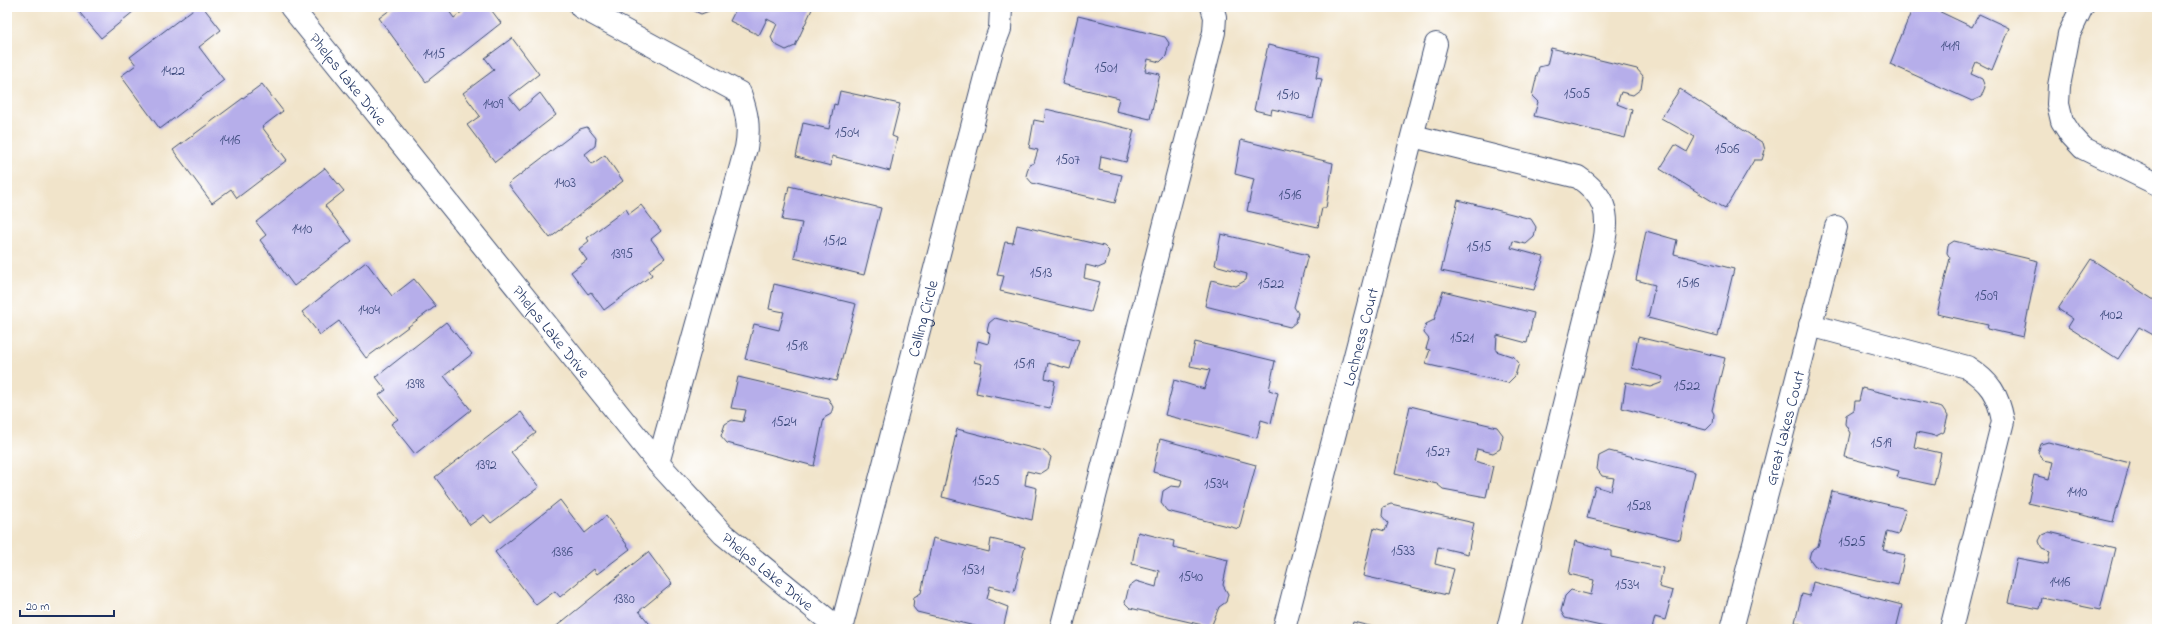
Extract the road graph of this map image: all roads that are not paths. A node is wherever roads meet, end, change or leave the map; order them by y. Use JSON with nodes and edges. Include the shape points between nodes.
{"nodes":[{"id":1,"x":291,"y":7,"type":"edge"},
{"id":2,"x":581,"y":7,"type":"edge"},
{"id":3,"x":1001,"y":7,"type":"edge"},
{"id":4,"x":1212,"y":7,"type":"edge"},
{"id":5,"x":2082,"y":7,"type":"edge"},
{"id":6,"x":1436,"y":44,"type":"dead end"},
{"id":7,"x":1413,"y":136,"type":"junction"},
{"id":8,"x":2157,"y":184,"type":"edge"},
{"id":9,"x":1836,"y":227,"type":"dead end"},
{"id":10,"x":1810,"y":325,"type":"junction"},
{"id":11,"x":658,"y":463,"type":"junction"},
{"id":12,"x":840,"y":629,"type":"edge"},
{"id":13,"x":1062,"y":629,"type":"edge"},
{"id":14,"x":1284,"y":629,"type":"edge"},
{"id":15,"x":1508,"y":629,"type":"edge"},
{"id":16,"x":1732,"y":629,"type":"edge"},
{"id":17,"x":1950,"y":629,"type":"edge"}],
"edges":[{"from":1,"to":11,"type":"street","name":"Phelps Lake Drive"},
{"from":2,"to":11,"type":"street","via":[[740,93],[747,110],[749,129],[746,148]]},
{"from":3,"to":12,"type":"street","name":"Calling Circle","via":[[1000,29],[992,50]]},
{"from":4,"to":13,"type":"street","via":[[1215,17],[1214,32]]},
{"from":5,"to":8,"type":"street","via":[[2069,34],[2059,86],[2058,104],[2062,121],[2083,148]]},
{"from":6,"to":7,"type":"street","name":"Lochness Court"},
{"from":7,"to":14,"type":"street","name":"Lochness Court"},
{"from":7,"to":15,"type":"street","via":[[1578,177],[1591,186],[1601,198],[1606,213],[1604,244]]},
{"from":9,"to":10,"type":"street","name":"Great Lakes Court"},
{"from":10,"to":16,"type":"street","name":"Great Lakes Court"},
{"from":10,"to":17,"type":"street","via":[[1967,367],[1981,376],[1993,389],[2003,421]]},
{"from":11,"to":12,"type":"street","name":"Phelps Lake Drive","via":[[723,534]]}]}
